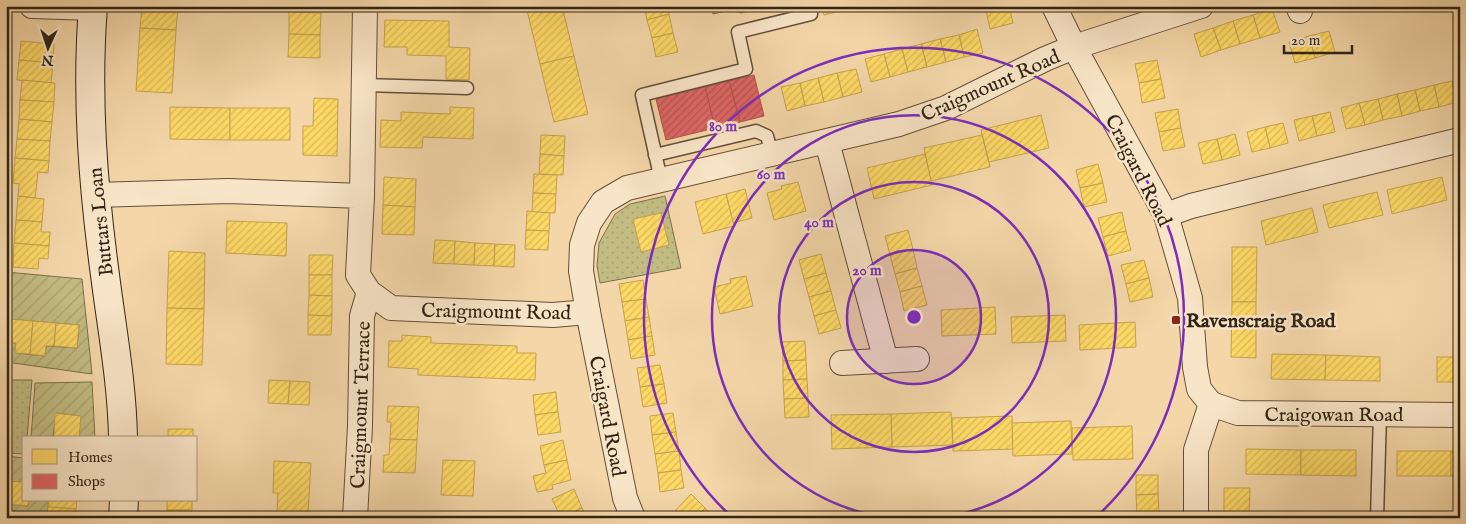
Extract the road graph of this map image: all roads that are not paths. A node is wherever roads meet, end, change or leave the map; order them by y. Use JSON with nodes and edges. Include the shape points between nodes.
{"nodes":[{"id":1,"x":32,"y":6,"type":"edge"},
{"id":2,"x":365,"y":6,"type":"edge"},
{"id":3,"x":1054,"y":6,"type":"edge"},
{"id":4,"x":1201,"y":6,"type":"edge"},
{"id":5,"x":93,"y":7,"type":"edge"},
{"id":6,"x":811,"y":14,"type":"dead end"},
{"id":7,"x":1074,"y":47,"type":"junction"},
{"id":8,"x":364,"y":85,"type":"junction"},
{"id":9,"x":467,"y":88,"type":"dead end"},
{"id":10,"x":1460,"y":140,"type":"edge"},
{"id":11,"x":827,"y":142,"type":"junction"},
{"id":12,"x":772,"y":154,"type":"junction"},
{"id":13,"x":655,"y":155,"type":"junction"},
{"id":14,"x":661,"y":180,"type":"junction"},
{"id":15,"x":95,"y":195,"type":"junction"},
{"id":16,"x":362,"y":196,"type":"junction"},
{"id":17,"x":1166,"y":215,"type":"junction"},
{"id":18,"x":369,"y":292,"type":"junction"},
{"id":19,"x":588,"y":312,"type":"junction"},
{"id":20,"x":917,"y":359,"type":"dead end"},
{"id":21,"x":886,"y":361,"type":"junction"},
{"id":22,"x":842,"y":363,"type":"dead end"},
{"id":23,"x":1210,"y":404,"type":"junction"},
{"id":24,"x":1380,"y":414,"type":"junction"},
{"id":25,"x":1460,"y":415,"type":"edge"},
{"id":26,"x":123,"y":436,"type":"edge"},
{"id":27,"x":124,"y":502,"type":"edge"},
{"id":28,"x":123,"y":518,"type":"edge"},
{"id":29,"x":355,"y":518,"type":"edge"},
{"id":30,"x":633,"y":518,"type":"edge"},
{"id":31,"x":1196,"y":518,"type":"edge"},
{"id":32,"x":1377,"y":518,"type":"edge"}],
"edges":[{"from":1,"to":5,"type":"street"},
{"from":2,"to":8,"type":"street","name":"Craigmount Road"},
{"from":3,"to":7,"type":"street","name":"Craigard Road"},
{"from":4,"to":7,"type":"street","name":"Craigmount Road"},
{"from":5,"to":15,"type":"street","name":"Buttars Loan","via":[[90,96]]},
{"from":6,"to":13,"type":"lane","via":[[738,32],[746,69],[642,95]]},
{"from":7,"to":11,"type":"street","name":"Craigmount Road","via":[[946,108]]},
{"from":7,"to":17,"type":"street","name":"Craigard Road"},
{"from":8,"to":9,"type":"lane"},
{"from":8,"to":16,"type":"street","name":"Craigmount Road"},
{"from":10,"to":17,"type":"street","via":[[1191,206]]},
{"from":11,"to":12,"type":"street","name":"Craigmount Road"},
{"from":11,"to":21,"type":"street"},
{"from":12,"to":13,"type":"lane","via":[[767,136],[756,131]]},
{"from":12,"to":14,"type":"street","name":"Craigmount Road"},
{"from":13,"to":14,"type":"lane"},
{"from":14,"to":19,"type":"street","name":"Craigmount Road","via":[[627,188],[603,202],[589,223],[582,245],[581,271]]},
{"from":15,"to":16,"type":"street","via":[[228,191]]},
{"from":15,"to":26,"type":"street","name":"Buttars Loan","via":[[120,378]]},
{"from":16,"to":18,"type":"street","name":"Craigmount Road","via":[[358,275]]},
{"from":17,"to":23,"type":"street","name":"Craigard Road","via":[[1190,298],[1199,389]]},
{"from":18,"to":19,"type":"street","name":"Craigmount Road","via":[[392,308],[552,316]]},
{"from":18,"to":29,"type":"street","name":"Craigmount Terrace","via":[[362,316]]},
{"from":19,"to":30,"type":"street","name":"Craigard Road","via":[[624,498]]},
{"from":20,"to":21,"type":"street"},
{"from":21,"to":22,"type":"street"},
{"from":23,"to":24,"type":"street","name":"Craigowan Road","via":[[1238,413]]},
{"from":23,"to":31,"type":"street","via":[[1196,450]]},
{"from":24,"to":25,"type":"street","name":"Craigowan Road"},
{"from":24,"to":32,"type":"lane"},
{"from":27,"to":28,"type":"street"}]}
